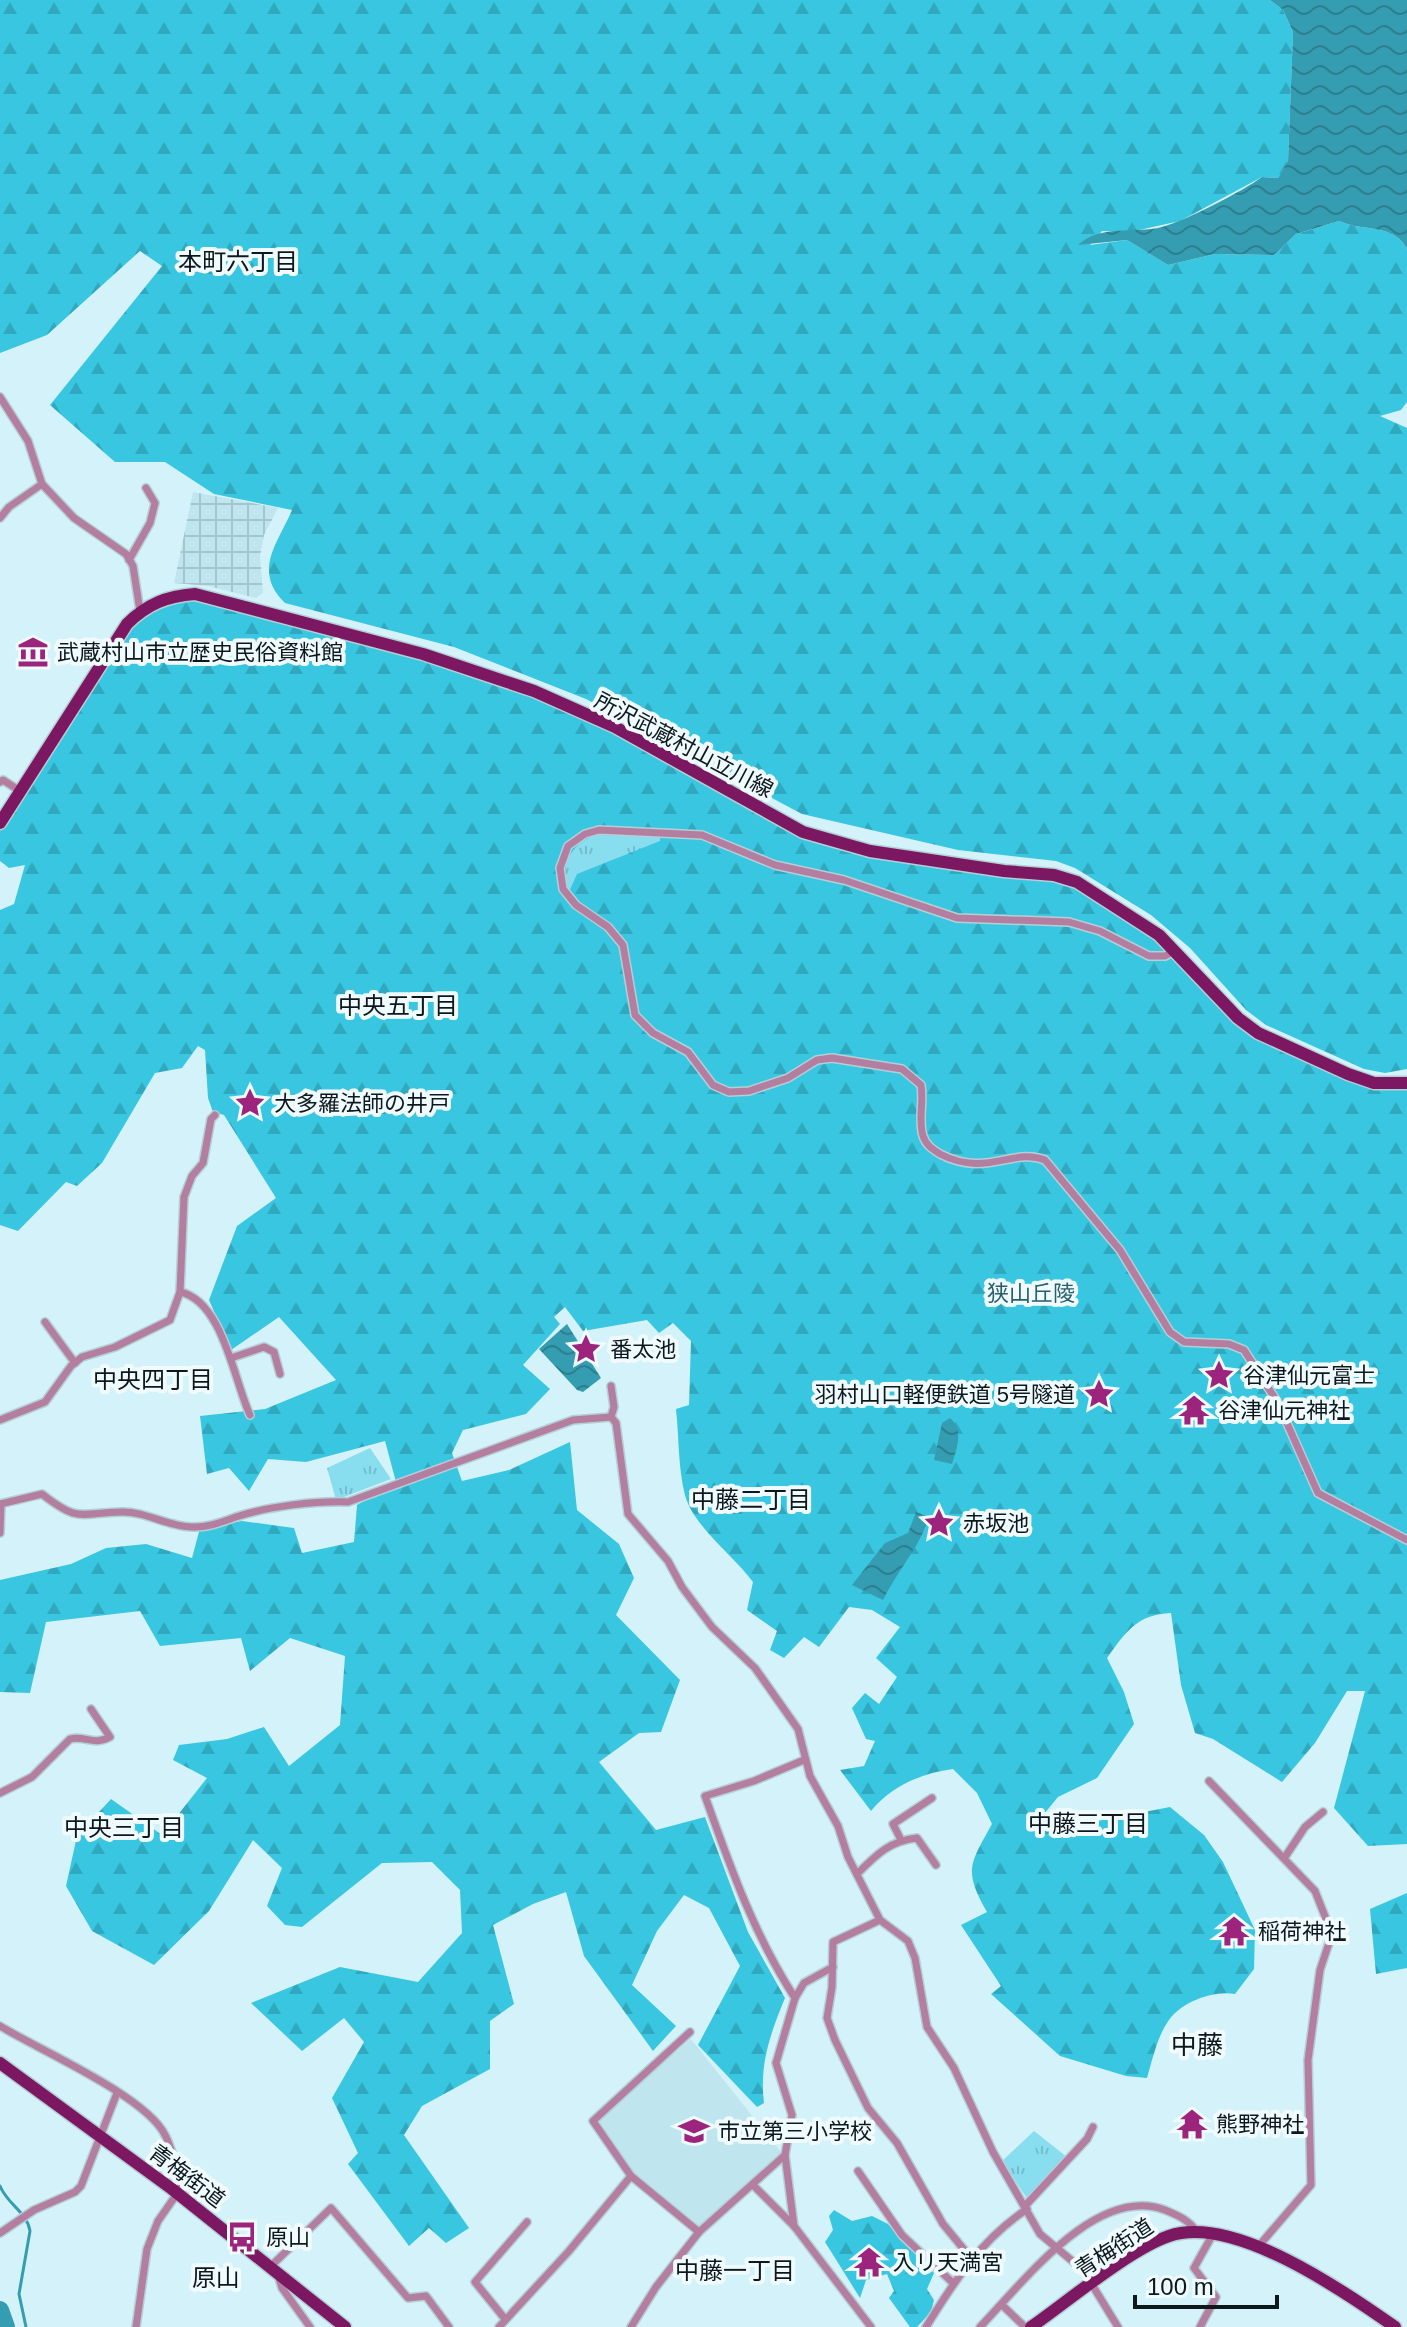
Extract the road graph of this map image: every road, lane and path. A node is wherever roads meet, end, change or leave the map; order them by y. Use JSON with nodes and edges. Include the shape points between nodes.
{"nodes":[{"id":1,"x":0,"y":397,"type":"edge"},
{"id":2,"x":42,"y":484,"type":"junction"},
{"id":3,"x":146,"y":488,"type":"dead end"},
{"id":4,"x":0,"y":518,"type":"edge"},
{"id":5,"x":129,"y":560,"type":"junction"},
{"id":6,"x":140,"y":611,"type":"junction"},
{"id":7,"x":0,"y":782,"type":"edge"},
{"id":8,"x":20,"y":791,"type":"junction"},
{"id":9,"x":0,"y":823,"type":"edge"},
{"id":10,"x":1176,"y":950,"type":"junction"},
{"id":11,"x":1407,"y":1083,"type":"edge"},
{"id":12,"x":215,"y":1115,"type":"dead end"},
{"id":13,"x":180,"y":1292,"type":"junction"},
{"id":14,"x":45,"y":1322,"type":"dead end"},
{"id":15,"x":231,"y":1358,"type":"junction"},
{"id":16,"x":75,"y":1363,"type":"junction"},
{"id":17,"x":280,"y":1374,"type":"dead end"},
{"id":18,"x":611,"y":1386,"type":"dead end"},
{"id":19,"x":250,"y":1415,"type":"dead end"},
{"id":20,"x":611,"y":1417,"type":"junction"},
{"id":21,"x":0,"y":1420,"type":"edge"},
{"id":22,"x":0,"y":1504,"type":"edge"},
{"id":23,"x":0,"y":1533,"type":"edge"},
{"id":24,"x":1407,"y":1540,"type":"edge"},
{"id":25,"x":91,"y":1709,"type":"dead end"},
{"id":26,"x":804,"y":1760,"type":"junction"},
{"id":27,"x":1209,"y":1781,"type":"dead end"},
{"id":28,"x":0,"y":1793,"type":"edge"},
{"id":29,"x":932,"y":1798,"type":"dead end"},
{"id":30,"x":1323,"y":1812,"type":"dead end"},
{"id":31,"x":901,"y":1840,"type":"junction"},
{"id":32,"x":1285,"y":1857,"type":"junction"},
{"id":33,"x":936,"y":1865,"type":"dead end"},
{"id":34,"x":857,"y":1874,"type":"junction"},
{"id":35,"x":880,"y":1920,"type":"junction"},
{"id":36,"x":833,"y":1967,"type":"junction"},
{"id":37,"x":795,"y":1998,"type":"junction"},
{"id":38,"x":0,"y":2026,"type":"edge"},
{"id":39,"x":690,"y":2032,"type":"dead end"},
{"id":40,"x":0,"y":2063,"type":"edge"},
{"id":41,"x":117,"y":2093,"type":"junction"},
{"id":42,"x":1093,"y":2127,"type":"dead end"},
{"id":43,"x":98,"y":2135,"type":"junction"},
{"id":44,"x":785,"y":2155,"type":"junction"},
{"id":45,"x":858,"y":2171,"type":"dead end"},
{"id":46,"x":631,"y":2176,"type":"junction"},
{"id":47,"x":754,"y":2186,"type":"junction"},
{"id":48,"x":178,"y":2193,"type":"junction"},
{"id":49,"x":1026,"y":2207,"type":"junction"},
{"id":50,"x":527,"y":2222,"type":"dead end"},
{"id":51,"x":794,"y":2226,"type":"junction"},
{"id":52,"x":1196,"y":2231,"type":"junction"},
{"id":53,"x":699,"y":2232,"type":"junction"},
{"id":54,"x":0,"y":2233,"type":"edge"},
{"id":55,"x":1214,"y":2233,"type":"junction"},
{"id":56,"x":1057,"y":2245,"type":"junction"},
{"id":57,"x":1257,"y":2248,"type":"junction"},
{"id":58,"x":971,"y":2258,"type":"junction"},
{"id":59,"x":274,"y":2270,"type":"junction"},
{"id":60,"x":953,"y":2283,"type":"junction"},
{"id":61,"x":1093,"y":2284,"type":"junction"},
{"id":62,"x":1002,"y":2305,"type":"junction"},
{"id":63,"x":501,"y":2325,"type":"edge"},
{"id":64,"x":136,"y":2327,"type":"edge"},
{"id":65,"x":310,"y":2327,"type":"edge"},
{"id":66,"x":345,"y":2327,"type":"edge"},
{"id":67,"x":449,"y":2327,"type":"edge"},
{"id":68,"x":631,"y":2327,"type":"edge"},
{"id":69,"x":871,"y":2327,"type":"edge"},
{"id":70,"x":926,"y":2327,"type":"edge"},
{"id":71,"x":980,"y":2327,"type":"edge"},
{"id":72,"x":1028,"y":2327,"type":"edge"},
{"id":73,"x":1118,"y":2327,"type":"edge"},
{"id":74,"x":1200,"y":2327,"type":"edge"},
{"id":75,"x":1395,"y":2327,"type":"edge"}],
"edges":[{"from":1,"to":2,"type":"street","via":[[28,441]]},
{"from":2,"to":4,"type":"street"},
{"from":2,"to":5,"type":"street","via":[[74,518]]},
{"from":3,"to":5,"type":"street","via":[[155,503]]},
{"from":5,"to":6,"type":"street"},
{"from":6,"to":8,"type":"main road","name":"所沢武蔵村山立川線","via":[[106,653]]},
{"from":6,"to":10,"type":"main road","name":"所沢武蔵村山立川線","via":[[162,599],[195,594],[423,654],[520,686],[615,727],[803,832],[870,851],[1054,875],[1101,895]]},
{"from":7,"to":8,"type":"street"},
{"from":8,"to":9,"type":"main road","name":"所沢武蔵村山立川線"},
{"from":10,"to":11,"type":"main road","name":"所沢武蔵村山立川線","via":[[1238,1018],[1276,1044],[1374,1083]]},
{"from":10,"to":24,"type":"street","via":[[1149,956],[1069,922],[957,918],[683,832],[592,831],[568,846],[560,868],[567,897],[623,945],[638,1021],[688,1052],[713,1085],[729,1092],[749,1091],[832,1058],[902,1069],[921,1085],[921,1128],[933,1149],[970,1165],[1029,1156],[1045,1160],[1120,1250],[1174,1336],[1244,1350],[1278,1403],[1318,1493]]},
{"from":12,"to":13,"type":"street","via":[[203,1163],[184,1197]]},
{"from":13,"to":15,"type":"street","via":[[205,1306]]},
{"from":13,"to":16,"type":"street","via":[[167,1324]]},
{"from":14,"to":16,"type":"street"},
{"from":15,"to":17,"type":"street","via":[[264,1347],[274,1352]]},
{"from":15,"to":19,"type":"street"},
{"from":16,"to":21,"type":"street","via":[[45,1402]]},
{"from":18,"to":20,"type":"street"},
{"from":20,"to":22,"type":"street","via":[[573,1420],[348,1502],[255,1513],[190,1528],[156,1516],[121,1512],[67,1514],[42,1494]]},
{"from":20,"to":26,"type":"street","via":[[628,1514],[668,1561],[720,1638],[755,1668],[775,1695],[798,1729]]},
{"from":22,"to":23,"type":"street"},
{"from":25,"to":28,"type":"street","via":[[110,1737],[91,1743],[70,1739],[32,1777]]},
{"from":26,"to":34,"type":"street"},
{"from":26,"to":37,"type":"street","via":[[705,1796],[748,1910]]},
{"from":27,"to":32,"type":"street"},
{"from":29,"to":31,"type":"street","via":[[893,1824]]},
{"from":30,"to":32,"type":"street","via":[[1305,1827]]},
{"from":31,"to":33,"type":"street","via":[[917,1838]]},
{"from":31,"to":34,"type":"street","via":[[884,1847]]},
{"from":32,"to":57,"type":"street","via":[[1315,1891],[1332,1934],[1320,1970],[1308,2060],[1311,2185]]},
{"from":34,"to":35,"type":"street"},
{"from":35,"to":36,"type":"street","via":[[833,1942]]},
{"from":35,"to":49,"type":"street","via":[[908,1941],[927,2027],[949,2058]]},
{"from":36,"to":37,"type":"street","via":[[808,1979]]},
{"from":36,"to":58,"type":"street","via":[[827,2018],[835,2040],[868,2108],[897,2143],[943,2224]]},
{"from":37,"to":44,"type":"street","via":[[776,2063],[792,2115]]},
{"from":38,"to":41,"type":"street"},
{"from":39,"to":46,"type":"street","via":[[593,2121]]},
{"from":40,"to":43,"type":"main road","name":"青梅街道"},
{"from":41,"to":43,"type":"street"},
{"from":41,"to":48,"type":"street","via":[[166,2136],[181,2185]]},
{"from":42,"to":49,"type":"street","via":[[1090,2139]]},
{"from":43,"to":48,"type":"main road","name":"青梅街道"},
{"from":43,"to":54,"type":"street","via":[[81,2186]]},
{"from":44,"to":47,"type":"street"},
{"from":44,"to":51,"type":"street"},
{"from":45,"to":60,"type":"street","via":[[902,2235]]},
{"from":46,"to":53,"type":"street"},
{"from":46,"to":63,"type":"street"},
{"from":47,"to":51,"type":"street"},
{"from":47,"to":53,"type":"street"},
{"from":48,"to":59,"type":"main road","name":"青梅街道"},
{"from":48,"to":64,"type":"street","via":[[147,2249]]},
{"from":49,"to":56,"type":"street","via":[[1040,2234]]},
{"from":49,"to":58,"type":"street"},
{"from":50,"to":63,"type":"street","via":[[475,2282]]},
{"from":51,"to":69,"type":"street"},
{"from":52,"to":55,"type":"main road","name":"青梅街道"},
{"from":52,"to":56,"type":"street","via":[[1169,2212],[1140,2205],[1103,2217]]},
{"from":52,"to":61,"type":"main road","name":"青梅街道","via":[[1160,2240]]},
{"from":53,"to":68,"type":"street"},
{"from":55,"to":57,"type":"main road","name":"青梅街道"},
{"from":55,"to":74,"type":"street","via":[[1194,2268],[1216,2297]]},
{"from":56,"to":61,"type":"street"},
{"from":56,"to":62,"type":"street"},
{"from":57,"to":75,"type":"main road","name":"青梅街道","via":[[1337,2286]]},
{"from":58,"to":60,"type":"street"},
{"from":59,"to":65,"type":"street"},
{"from":59,"to":66,"type":"main road","name":"青梅街道"},
{"from":59,"to":67,"type":"street","via":[[331,2208],[408,2298],[426,2296]]},
{"from":60,"to":70,"type":"street"},
{"from":61,"to":72,"type":"main road","name":"青梅街道"},
{"from":61,"to":73,"type":"street"},
{"from":62,"to":71,"type":"street"},
{"from":62,"to":72,"type":"street"}]}
